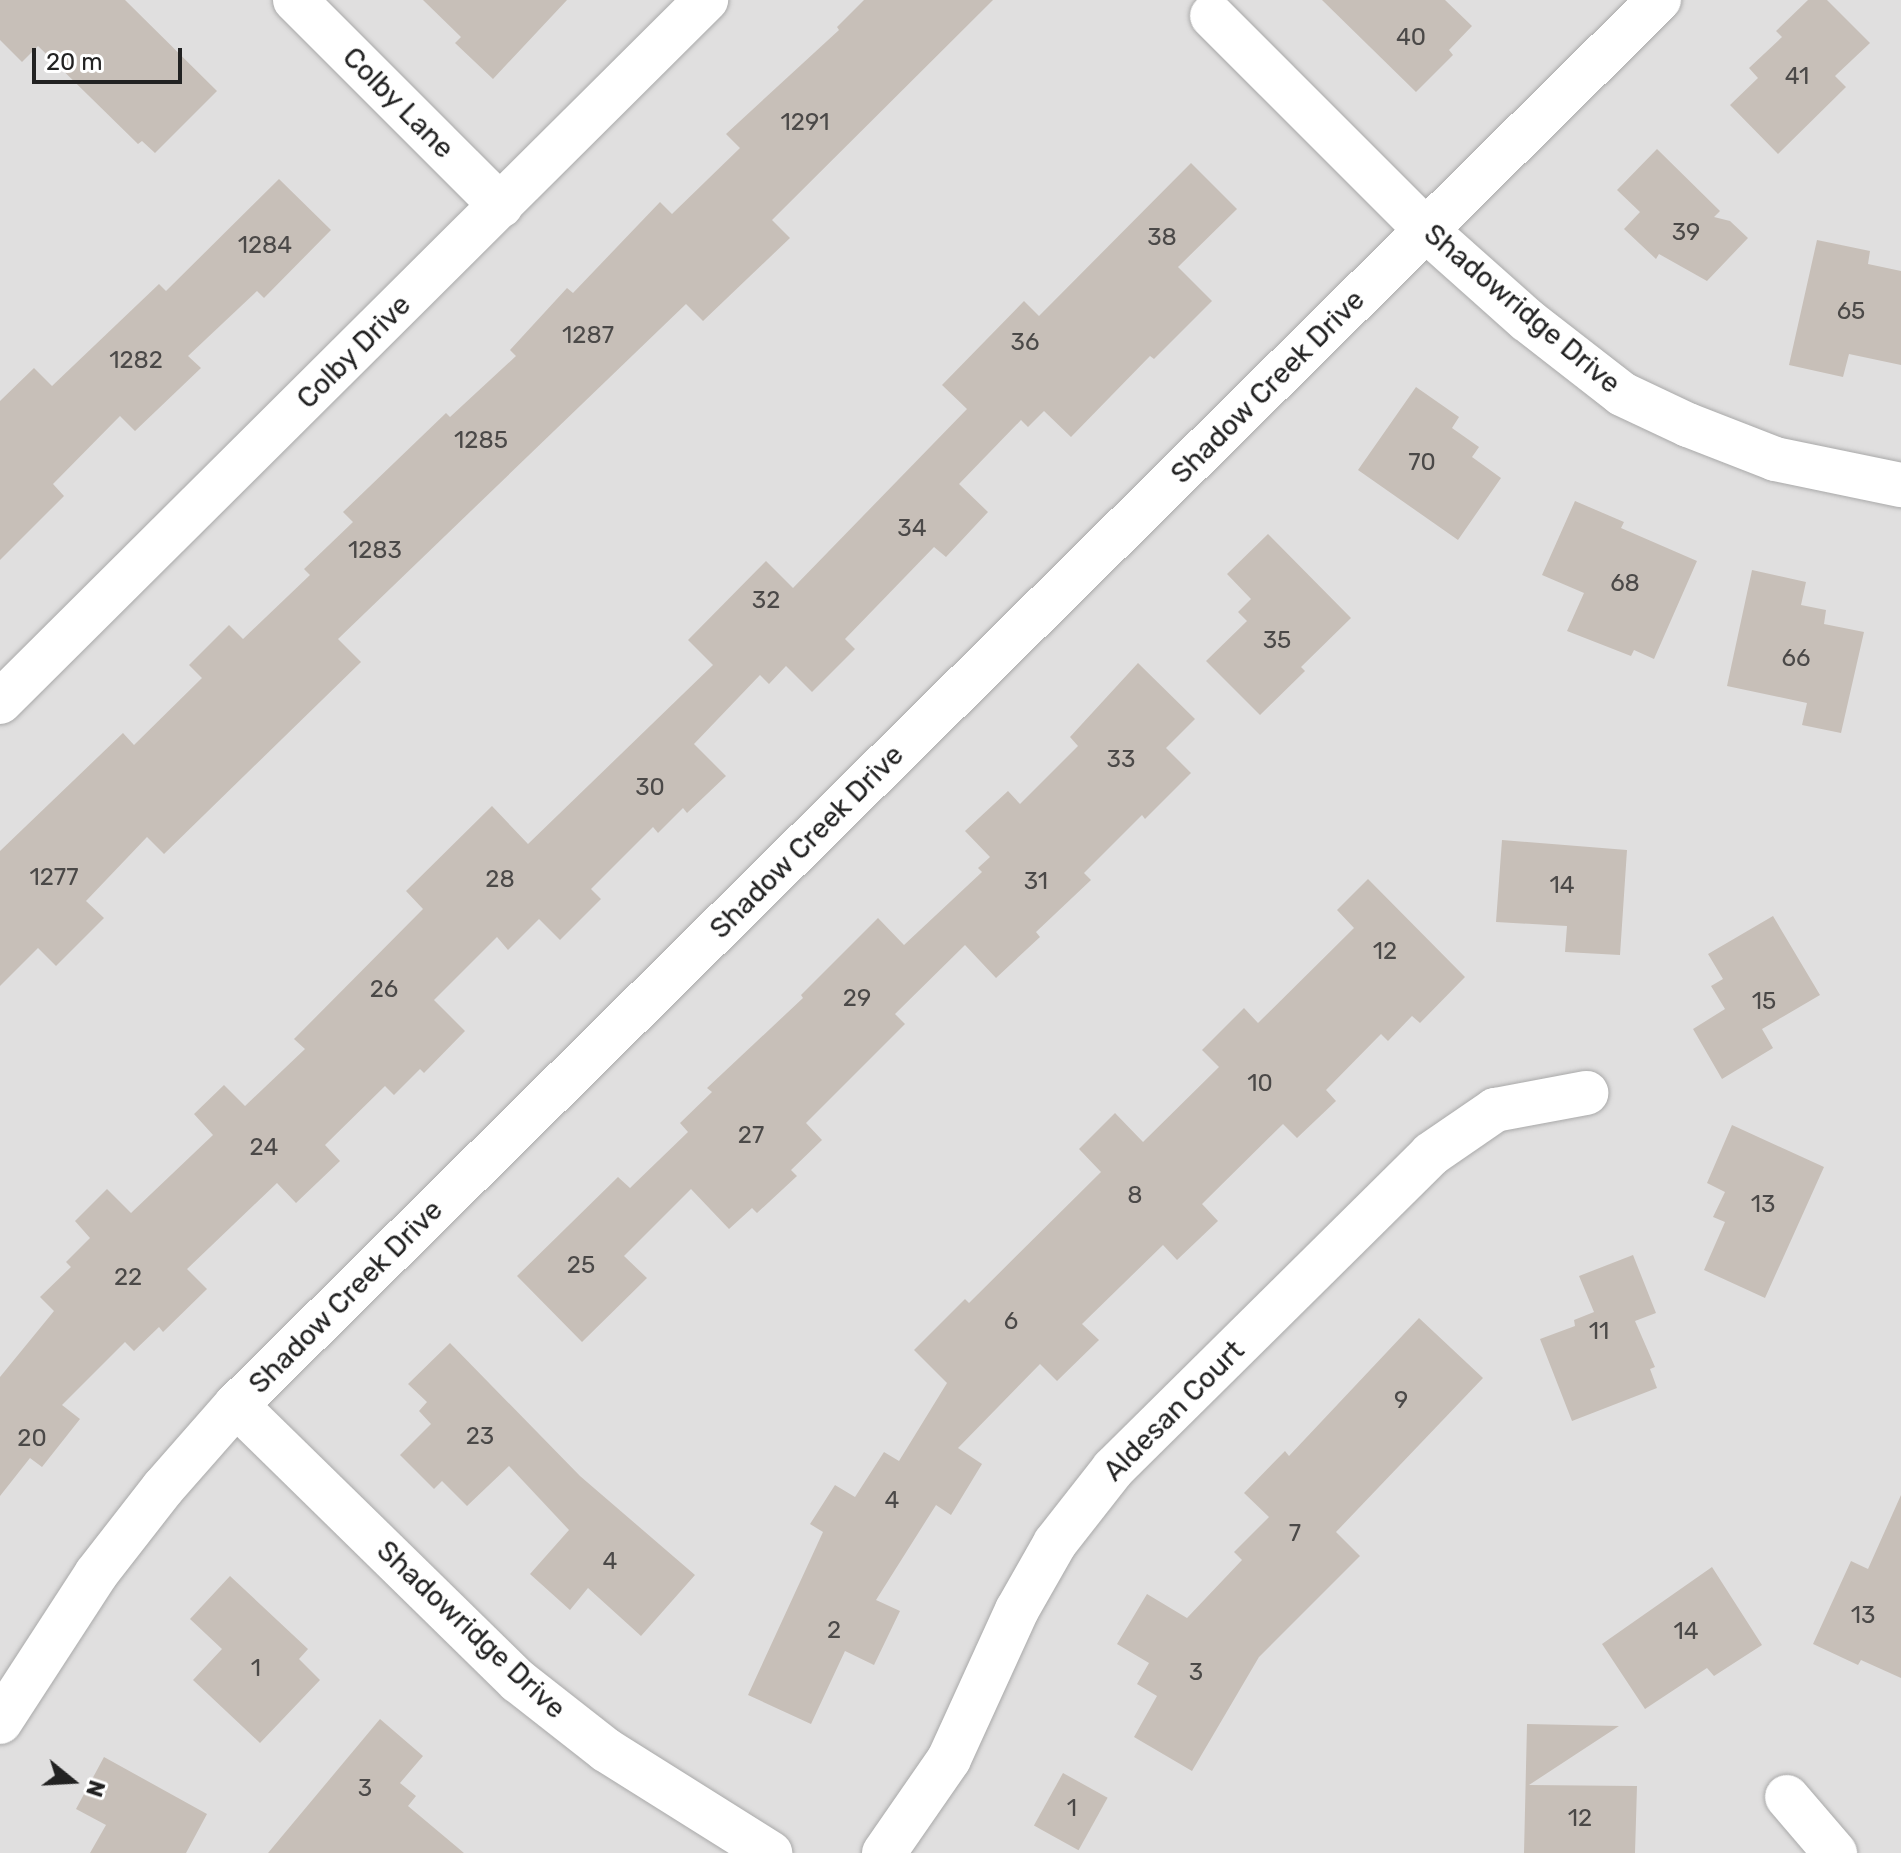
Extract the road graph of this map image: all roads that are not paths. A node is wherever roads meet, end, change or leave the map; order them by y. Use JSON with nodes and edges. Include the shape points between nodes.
{"nodes":[{"id":1,"x":295,"y":0,"type":"edge"},
{"id":2,"x":706,"y":0,"type":"edge"},
{"id":3,"x":1659,"y":0,"type":"edge"},
{"id":4,"x":1212,"y":16,"type":"dead end"},
{"id":5,"x":501,"y":206,"type":"junction"},
{"id":6,"x":1427,"y":231,"type":"junction"},
{"id":7,"x":1901,"y":485,"type":"edge"},
{"id":8,"x":0,"y":702,"type":"edge"},
{"id":9,"x":1586,"y":1093,"type":"dead end"},
{"id":10,"x":236,"y":1405,"type":"junction"},
{"id":11,"x":0,"y":1722,"type":"edge"},
{"id":12,"x":1787,"y":1797,"type":"dead end"},
{"id":13,"x":770,"y":1853,"type":"edge"},
{"id":14,"x":884,"y":1853,"type":"edge"},
{"id":15,"x":1835,"y":1853,"type":"edge"}],
"edges":[{"from":1,"to":5,"type":"street","name":"Colby Lane"},
{"from":2,"to":5,"type":"street","name":"Colby Drive"},
{"from":3,"to":6,"type":"street","name":"Shadow Creek Drive"},
{"from":4,"to":6,"type":"street","name":"Shadowridge Drive"},
{"from":5,"to":8,"type":"street","name":"Colby Drive"},
{"from":6,"to":7,"type":"street","name":"Shadowridge Drive","via":[[1527,320],[1622,394],[1775,459]]},
{"from":6,"to":10,"type":"street","name":"Shadow Creek Drive"},
{"from":9,"to":14,"type":"street","name":"Aldesan Court","via":[[1495,1110],[1431,1154],[1113,1469],[1055,1543],[1017,1610],[949,1759]]},
{"from":10,"to":11,"type":"street","name":"Shadow Creek Drive","via":[[96,1574]]},
{"from":10,"to":13,"type":"street","name":"Shadowridge Drive","via":[[518,1681],[606,1750]]},
{"from":12,"to":15,"type":"street"}]}
